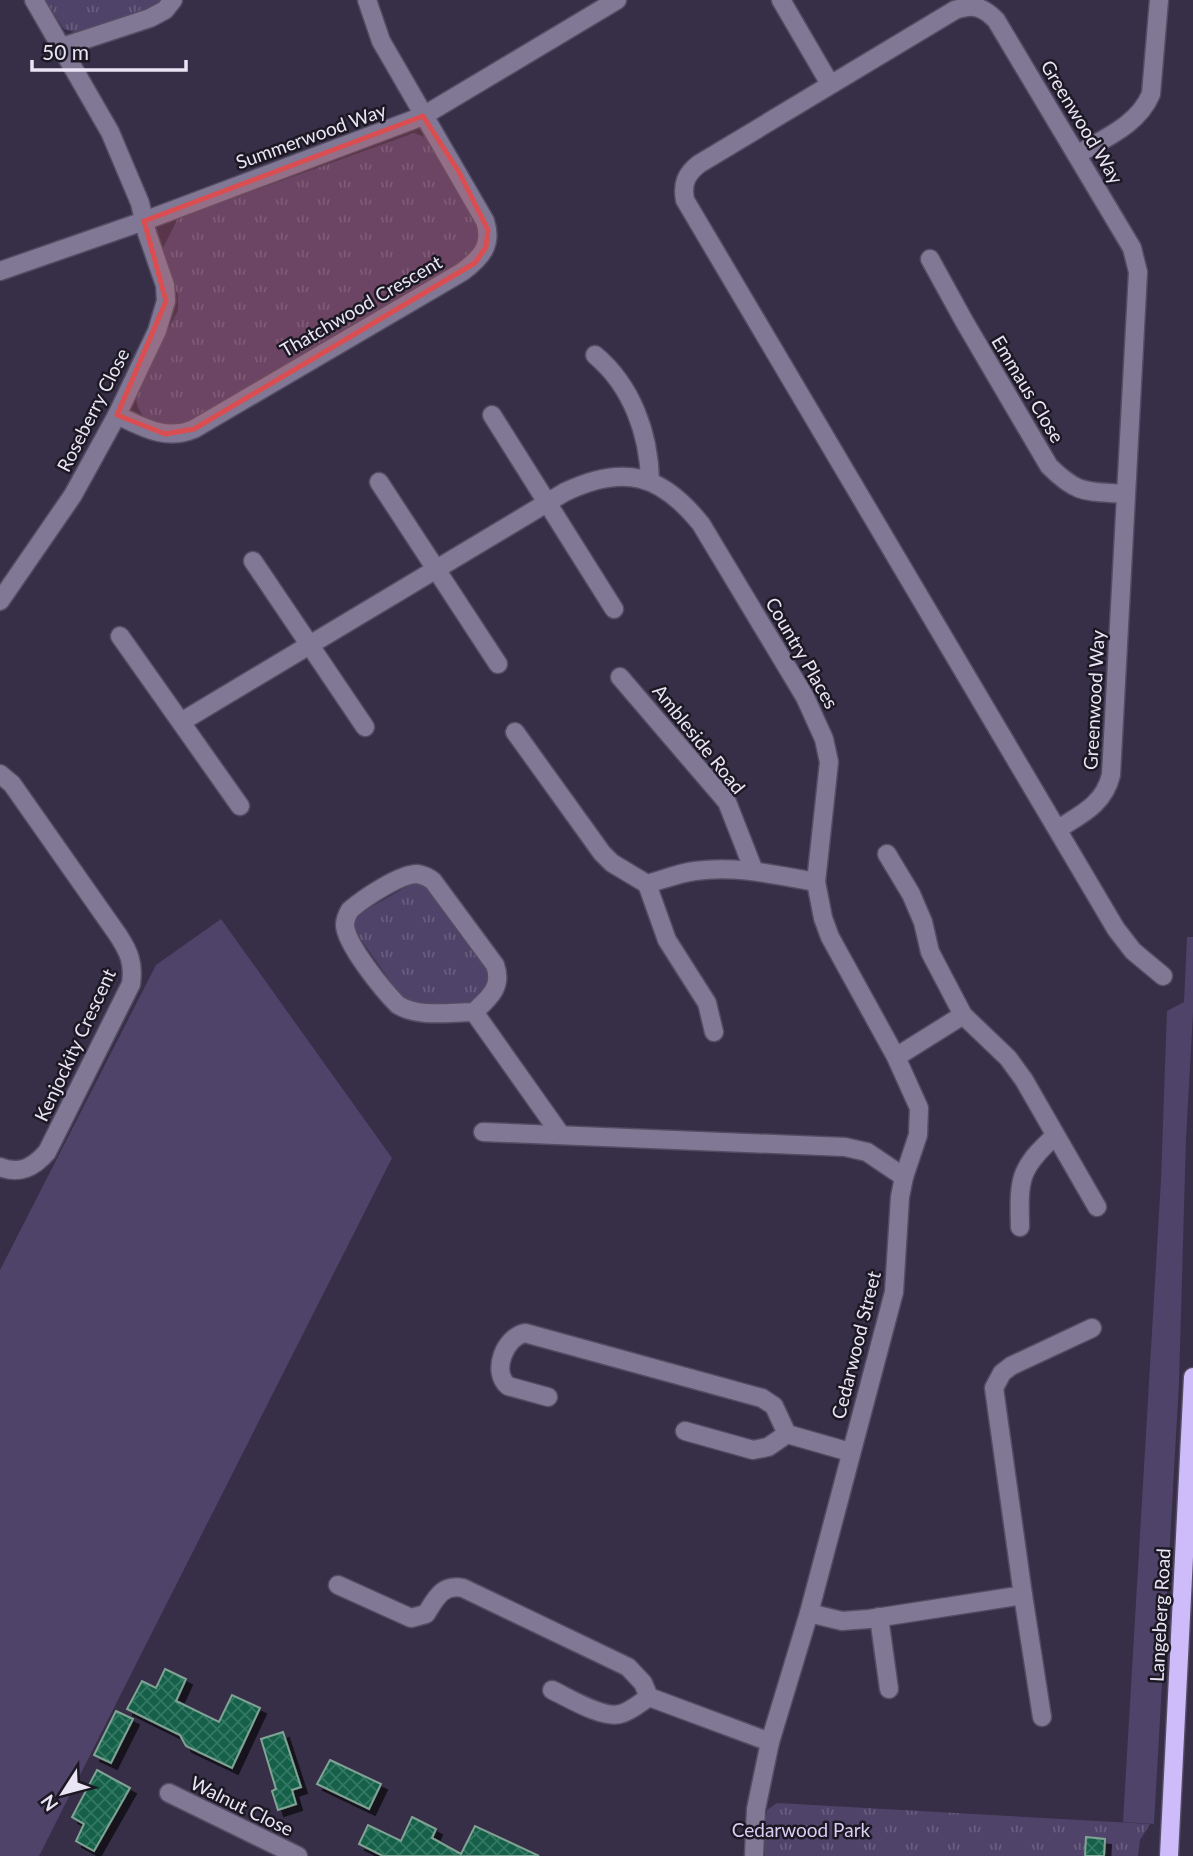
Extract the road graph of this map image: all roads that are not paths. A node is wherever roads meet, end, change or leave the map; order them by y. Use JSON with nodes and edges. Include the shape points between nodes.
{"nodes":[{"id":1,"x":34,"y":0,"type":"edge"},
{"id":2,"x":173,"y":0,"type":"edge"},
{"id":3,"x":367,"y":0,"type":"edge"},
{"id":4,"x":782,"y":0,"type":"edge"},
{"id":5,"x":1159,"y":0,"type":"edge"},
{"id":6,"x":607,"y":3,"type":"edge"},
{"id":7,"x":62,"y":47,"type":"junction"},
{"id":8,"x":830,"y":84,"type":"junction"},
{"id":9,"x":424,"y":116,"type":"junction"},
{"id":10,"x":1078,"y":154,"type":"junction"},
{"id":11,"x":144,"y":221,"type":"junction"},
{"id":12,"x":930,"y":259,"type":"dead end"},
{"id":13,"x":0,"y":271,"type":"edge"},
{"id":14,"x":595,"y":355,"type":"dead end"},
{"id":15,"x":117,"y":415,"type":"junction"},
{"id":16,"x":492,"y":415,"type":"dead end"},
{"id":17,"x":650,"y":481,"type":"junction"},
{"id":18,"x":379,"y":482,"type":"dead end"},
{"id":19,"x":1125,"y":494,"type":"junction"},
{"id":20,"x":547,"y":502,"type":"junction"},
{"id":21,"x":253,"y":561,"type":"dead end"},
{"id":22,"x":435,"y":569,"type":"junction"},
{"id":23,"x":0,"y":601,"type":"edge"},
{"id":24,"x":614,"y":609,"type":"dead end"},
{"id":25,"x":120,"y":636,"type":"dead end"},
{"id":26,"x":309,"y":645,"type":"junction"},
{"id":27,"x":498,"y":664,"type":"dead end"},
{"id":28,"x":620,"y":677,"type":"dead end"},
{"id":29,"x":181,"y":722,"type":"junction"},
{"id":30,"x":365,"y":727,"type":"dead end"},
{"id":31,"x":515,"y":732,"type":"dead end"},
{"id":32,"x":0,"y":774,"type":"edge"},
{"id":33,"x":240,"y":806,"type":"dead end"},
{"id":34,"x":1058,"y":829,"type":"junction"},
{"id":35,"x":887,"y":854,"type":"dead end"},
{"id":36,"x":754,"y":871,"type":"junction"},
{"id":37,"x":816,"y":882,"type":"junction"},
{"id":38,"x":647,"y":884,"type":"junction"},
{"id":39,"x":1163,"y":976,"type":"dead end"},
{"id":40,"x":474,"y":1012,"type":"junction"},
{"id":41,"x":963,"y":1014,"type":"junction"},
{"id":42,"x":714,"y":1032,"type":"dead end"},
{"id":43,"x":897,"y":1057,"type":"junction"},
{"id":44,"x":915,"y":1095,"type":"joint"},
{"id":45,"x":483,"y":1132,"type":"dead end"},
{"id":46,"x":561,"y":1135,"type":"junction"},
{"id":47,"x":1055,"y":1136,"type":"junction"},
{"id":48,"x":0,"y":1167,"type":"edge"},
{"id":49,"x":904,"y":1177,"type":"junction"},
{"id":50,"x":1097,"y":1207,"type":"dead end"},
{"id":51,"x":1020,"y":1227,"type":"dead end"},
{"id":52,"x":1092,"y":1328,"type":"dead end"},
{"id":53,"x":1193,"y":1377,"type":"edge"},
{"id":54,"x":548,"y":1397,"type":"dead end"},
{"id":55,"x":685,"y":1431,"type":"dead end"},
{"id":56,"x":787,"y":1434,"type":"junction"},
{"id":57,"x":850,"y":1452,"type":"junction"},
{"id":58,"x":338,"y":1585,"type":"dead end"},
{"id":59,"x":1023,"y":1595,"type":"junction"},
{"id":60,"x":809,"y":1613,"type":"junction"},
{"id":61,"x":879,"y":1618,"type":"junction"},
{"id":62,"x":889,"y":1689,"type":"dead end"},
{"id":63,"x":552,"y":1690,"type":"dead end"},
{"id":64,"x":649,"y":1697,"type":"junction"},
{"id":65,"x":1042,"y":1717,"type":"dead end"},
{"id":66,"x":770,"y":1742,"type":"junction"},
{"id":67,"x":169,"y":1793,"type":"dead end"},
{"id":68,"x":298,"y":1856,"type":"edge"},
{"id":69,"x":754,"y":1856,"type":"edge"},
{"id":70,"x":1169,"y":1856,"type":"edge"}],
"edges":[{"from":1,"to":7,"type":"street","name":"Roseberry Close"},
{"from":2,"to":7,"type":"street","via":[[150,18]]},
{"from":3,"to":9,"type":"street","name":"Thatchwood Crescent","via":[[381,41]]},
{"from":4,"to":8,"type":"street"},
{"from":5,"to":10,"type":"street","via":[[1151,94],[1146,105],[1126,125]]},
{"from":6,"to":9,"type":"street","name":"Summerwood Way"},
{"from":7,"to":11,"type":"street","name":"Roseberry Close","via":[[110,132]]},
{"from":8,"to":10,"type":"street","name":"Greenwood Way","via":[[955,10],[971,5],[985,8]]},
{"from":8,"to":34,"type":"street","name":"Greenwood Way","via":[[691,170],[684,184],[685,200]]},
{"from":9,"to":11,"type":"street","name":"Summerwood Way"},
{"from":9,"to":15,"type":"street","name":"Thatchwood Crescent","via":[[485,220],[489,237],[475,263],[194,429],[165,434]]},
{"from":10,"to":19,"type":"street","name":"Greenwood Way","via":[[1132,248],[1138,272]]},
{"from":11,"to":13,"type":"street","name":"Summerwood Way"},
{"from":11,"to":15,"type":"street","name":"Roseberry Close","via":[[166,301],[157,331]]},
{"from":12,"to":19,"type":"street","name":"Emmaus Close","via":[[1049,466],[1080,490]]},
{"from":14,"to":17,"type":"street","via":[[617,377],[638,416]]},
{"from":15,"to":23,"type":"street","name":"Roseberry Close","via":[[73,495]]},
{"from":16,"to":20,"type":"street"},
{"from":17,"to":20,"type":"street","name":"Country Places","via":[[604,478]]},
{"from":17,"to":37,"type":"street","name":"Country Places","via":[[675,495],[701,524],[818,720],[829,762]]},
{"from":18,"to":22,"type":"street"},
{"from":19,"to":34,"type":"street","name":"Greenwood Way","via":[[1111,775],[1098,802]]},
{"from":20,"to":22,"type":"street","name":"Country Places"},
{"from":20,"to":24,"type":"street"},
{"from":21,"to":26,"type":"street"},
{"from":22,"to":26,"type":"street","name":"Country Places"},
{"from":22,"to":27,"type":"street"},
{"from":25,"to":29,"type":"street"},
{"from":26,"to":29,"type":"street","name":"Country Places"},
{"from":26,"to":30,"type":"street"},
{"from":28,"to":36,"type":"street","name":"Ambleside Road","via":[[723,796]]},
{"from":29,"to":33,"type":"street"},
{"from":31,"to":38,"type":"street","via":[[602,853]]},
{"from":32,"to":48,"type":"street","name":"Kenjockity Crescent","via":[[12,784],[127,948],[134,970],[47,1152],[39,1162],[20,1171]]},
{"from":34,"to":39,"type":"street","via":[[1125,941]]},
{"from":35,"to":41,"type":"street","via":[[915,902],[929,952]]},
{"from":36,"to":37,"type":"street"},
{"from":36,"to":38,"type":"street","via":[[694,871]]},
{"from":37,"to":43,"type":"street","name":"Country Places","via":[[830,937]]},
{"from":38,"to":42,"type":"street","via":[[664,933],[707,1003]]},
{"from":40,"to":40,"type":"street","via":[[491,996],[498,974],[433,881],[425,875],[400,878],[350,910],[345,925],[352,944],[398,1005],[419,1013]]},
{"from":40,"to":46,"type":"street"},
{"from":41,"to":43,"type":"street"},
{"from":41,"to":47,"type":"street","via":[[1009,1058]]},
{"from":43,"to":44,"type":"street","name":"Country Places"},
{"from":44,"to":49,"type":"street","name":"Cedarwood Street","via":[[918,1135]]},
{"from":45,"to":46,"type":"street"},
{"from":46,"to":49,"type":"street","via":[[845,1147],[867,1152]]},
{"from":47,"to":50,"type":"street"},
{"from":47,"to":51,"type":"street","via":[[1035,1154],[1019,1184]]},
{"from":49,"to":57,"type":"street","name":"Cedarwood Street","via":[[894,1292]]},
{"from":52,"to":59,"type":"street","via":[[1011,1366],[994,1388]]},
{"from":53,"to":70,"type":"main road","name":"Langeberg Road"},
{"from":54,"to":56,"type":"street","via":[[503,1381],[500,1371],[513,1337],[525,1333],[762,1398],[774,1406]]},
{"from":55,"to":56,"type":"street","via":[[753,1450],[768,1447]]},
{"from":56,"to":57,"type":"street"},
{"from":57,"to":60,"type":"street","name":"Cedarwood Street"},
{"from":58,"to":64,"type":"street","via":[[411,1618],[426,1614],[445,1589],[463,1588],[628,1667]]},
{"from":59,"to":61,"type":"street"},
{"from":59,"to":65,"type":"street"},
{"from":60,"to":61,"type":"street","via":[[842,1621]]},
{"from":60,"to":66,"type":"street","name":"Cedarwood Street"},
{"from":61,"to":62,"type":"street"},
{"from":63,"to":64,"type":"street","via":[[613,1715]]},
{"from":64,"to":66,"type":"street"},
{"from":66,"to":69,"type":"street","name":"Cedarwood Street","via":[[757,1809]]},
{"from":67,"to":68,"type":"street","name":"Walnut Close"}]}
